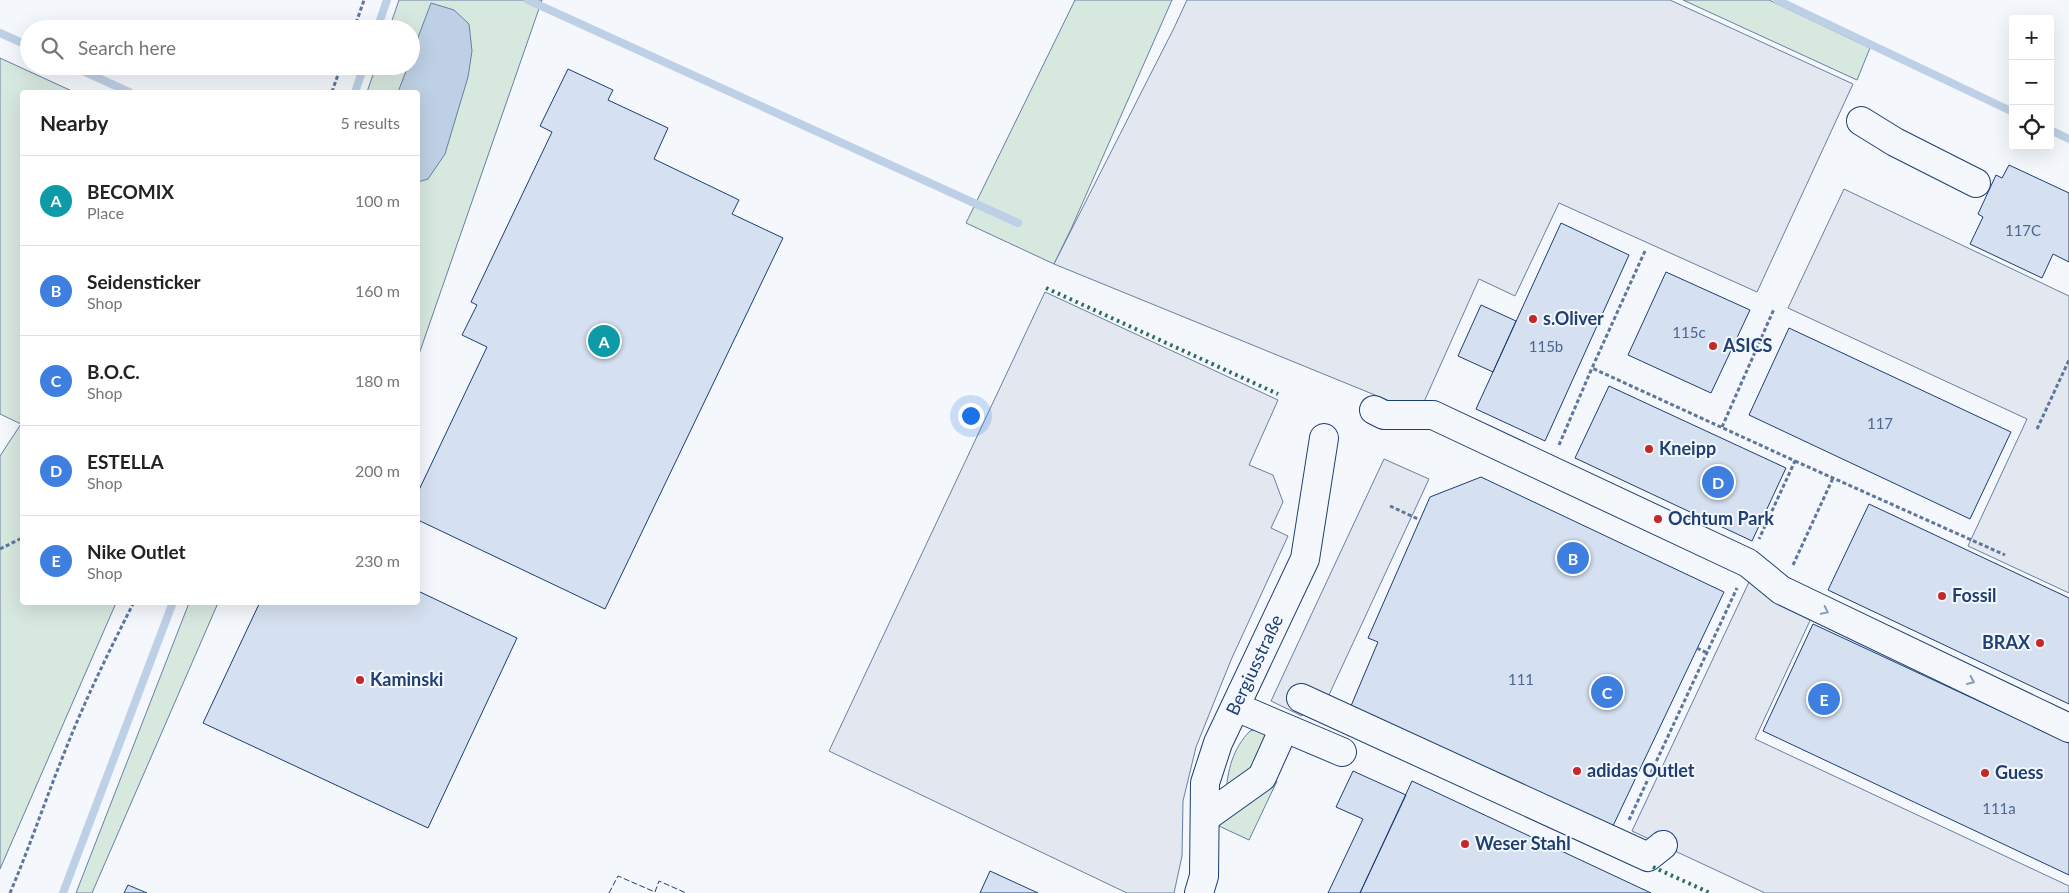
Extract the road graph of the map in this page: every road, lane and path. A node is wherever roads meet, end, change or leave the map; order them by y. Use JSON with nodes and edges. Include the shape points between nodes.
{"nodes":[{"id":1,"x":364,"y":0,"type":"edge"},
{"id":2,"x":357,"y":20,"type":"edge"},
{"id":3,"x":338,"y":75,"type":"edge"},
{"id":4,"x":333,"y":90,"type":"edge"},
{"id":5,"x":1861,"y":121,"type":"dead end"},
{"id":6,"x":1976,"y":183,"type":"dead end"},
{"id":7,"x":1774,"y":309,"type":"dead end"},
{"id":8,"x":2069,"y":360,"type":"edge"},
{"id":9,"x":1592,"y":368,"type":"dead end"},
{"id":10,"x":1374,"y":410,"type":"dead end"},
{"id":11,"x":1722,"y":427,"type":"dead end"},
{"id":12,"x":2036,"y":430,"type":"dead end"},
{"id":13,"x":1324,"y":438,"type":"dead end"},
{"id":14,"x":1795,"y":461,"type":"dead end"},
{"id":15,"x":1548,"y":469,"type":"junction"},
{"id":16,"x":1833,"y":478,"type":"junction"},
{"id":17,"x":1390,"y":506,"type":"dead end"},
{"id":18,"x":1420,"y":520,"type":"dead end"},
{"id":19,"x":20,"y":539,"type":"edge"},
{"id":20,"x":0,"y":549,"type":"edge"},
{"id":21,"x":2005,"y":555,"type":"dead end"},
{"id":22,"x":1781,"y":590,"type":"junction"},
{"id":23,"x":132,"y":605,"type":"edge"},
{"id":24,"x":1697,"y":648,"type":"dead end"},
{"id":25,"x":1707,"y":652,"type":"dead end"},
{"id":26,"x":1302,"y":698,"type":"dead end"},
{"id":27,"x":1236,"y":707,"type":"junction"},
{"id":28,"x":1284,"y":728,"type":"junction"},
{"id":29,"x":2069,"y":728,"type":"edge"},
{"id":30,"x":1342,"y":752,"type":"dead end"},
{"id":31,"x":1206,"y":817,"type":"junction"},
{"id":32,"x":1663,"y":845,"type":"dead end"},
{"id":33,"x":1207,"y":891,"type":"edge"},
{"id":34,"x":10,"y":893,"type":"edge"}],
"edges":[{"from":1,"to":2,"type":"path"},
{"from":3,"to":4,"type":"path"},
{"from":5,"to":6,"type":"street"},
{"from":7,"to":11,"type":"path"},
{"from":8,"to":12,"type":"path"},
{"from":9,"to":15,"type":"path"},
{"from":10,"to":15,"type":"street","via":[[1384,414],[1433,415]]},
{"from":13,"to":27,"type":"street","name":"Bergiusstraße","via":[[1304,559]]},
{"from":14,"to":16,"type":"path"},
{"from":15,"to":22,"type":"street","via":[[1748,563]]},
{"from":16,"to":21,"type":"path"},
{"from":16,"to":22,"type":"path"},
{"from":17,"to":18,"type":"path"},
{"from":19,"to":20,"type":"path"},
{"from":22,"to":29,"type":"street","one_way":true},
{"from":23,"to":34,"type":"path","via":[[107,653],[64,751]]},
{"from":24,"to":25,"type":"path"},
{"from":26,"to":32,"type":"street","via":[[1648,857]]},
{"from":27,"to":28,"type":"street"},
{"from":27,"to":31,"type":"street","name":"Bergiusstraße","via":[[1218,742],[1205,783]]},
{"from":28,"to":30,"type":"street"},
{"from":28,"to":31,"type":"street","via":[[1262,777]]},
{"from":31,"to":33,"type":"street","name":"Bergiusstraße","via":[[1204,876]]}]}
